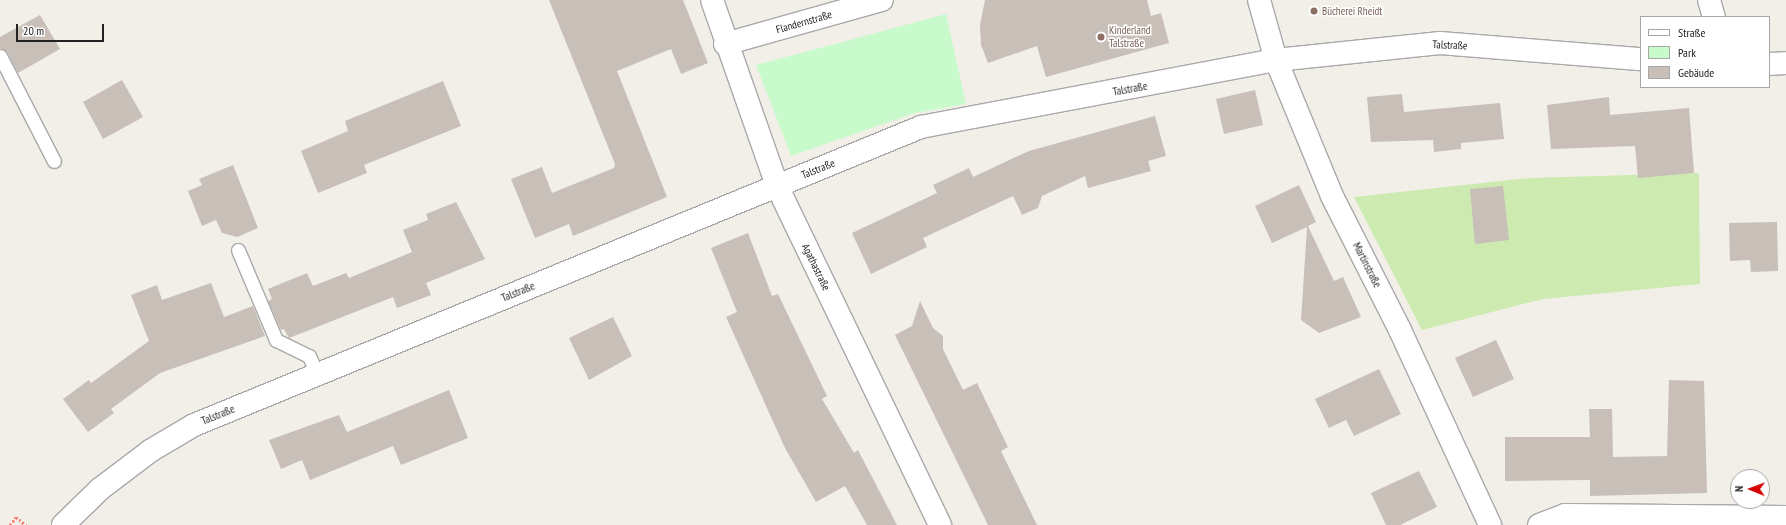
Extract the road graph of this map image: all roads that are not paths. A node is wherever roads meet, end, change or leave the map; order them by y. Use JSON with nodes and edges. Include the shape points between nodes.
{"nodes":[{"id":1,"x":712,"y":0,"type":"edge"},
{"id":2,"x":882,"y":0,"type":"edge"},
{"id":3,"x":1259,"y":0,"type":"edge"},
{"id":4,"x":1709,"y":0,"type":"edge"},
{"id":5,"x":1714,"y":16,"type":"edge"},
{"id":6,"x":725,"y":44,"type":"junction"},
{"id":7,"x":0,"y":56,"type":"edge"},
{"id":8,"x":1640,"y":59,"type":"edge"},
{"id":9,"x":1276,"y":60,"type":"junction"},
{"id":10,"x":1786,"y":63,"type":"edge"},
{"id":11,"x":1770,"y":64,"type":"edge"},
{"id":12,"x":54,"y":161,"type":"dead end"},
{"id":13,"x":777,"y":186,"type":"junction"},
{"id":14,"x":238,"y":250,"type":"dead end"},
{"id":15,"x":316,"y":374,"type":"junction"},
{"id":16,"x":1786,"y":517,"type":"edge"},
{"id":17,"x":63,"y":525,"type":"edge"},
{"id":18,"x":940,"y":525,"type":"edge"},
{"id":19,"x":1490,"y":525,"type":"edge"},
{"id":20,"x":1539,"y":525,"type":"edge"}],
"edges":[{"from":1,"to":6,"type":"street","name":"Agathastraße"},
{"from":2,"to":6,"type":"street","name":"Flandernstraße"},
{"from":3,"to":9,"type":"street","name":"Martinstraße"},
{"from":4,"to":5,"type":"street"},
{"from":6,"to":13,"type":"street","name":"Agathastraße"},
{"from":7,"to":12,"type":"lane"},
{"from":8,"to":9,"type":"street","name":"Talstraße","via":[[1440,43]]},
{"from":9,"to":13,"type":"street","name":"Talstraße","via":[[921,127]]},
{"from":9,"to":19,"type":"street","name":"Martinstraße","via":[[1332,196],[1400,330]]},
{"from":10,"to":11,"type":"street"},
{"from":13,"to":15,"type":"street","name":"Talstraße"},
{"from":13,"to":18,"type":"street","name":"Agathastraße"},
{"from":14,"to":15,"type":"lane","via":[[276,340],[310,356]]},
{"from":15,"to":17,"type":"street","name":"Talstraße","via":[[174,435],[100,489]]},
{"from":16,"to":20,"type":"street","via":[[1565,515]]}]}
